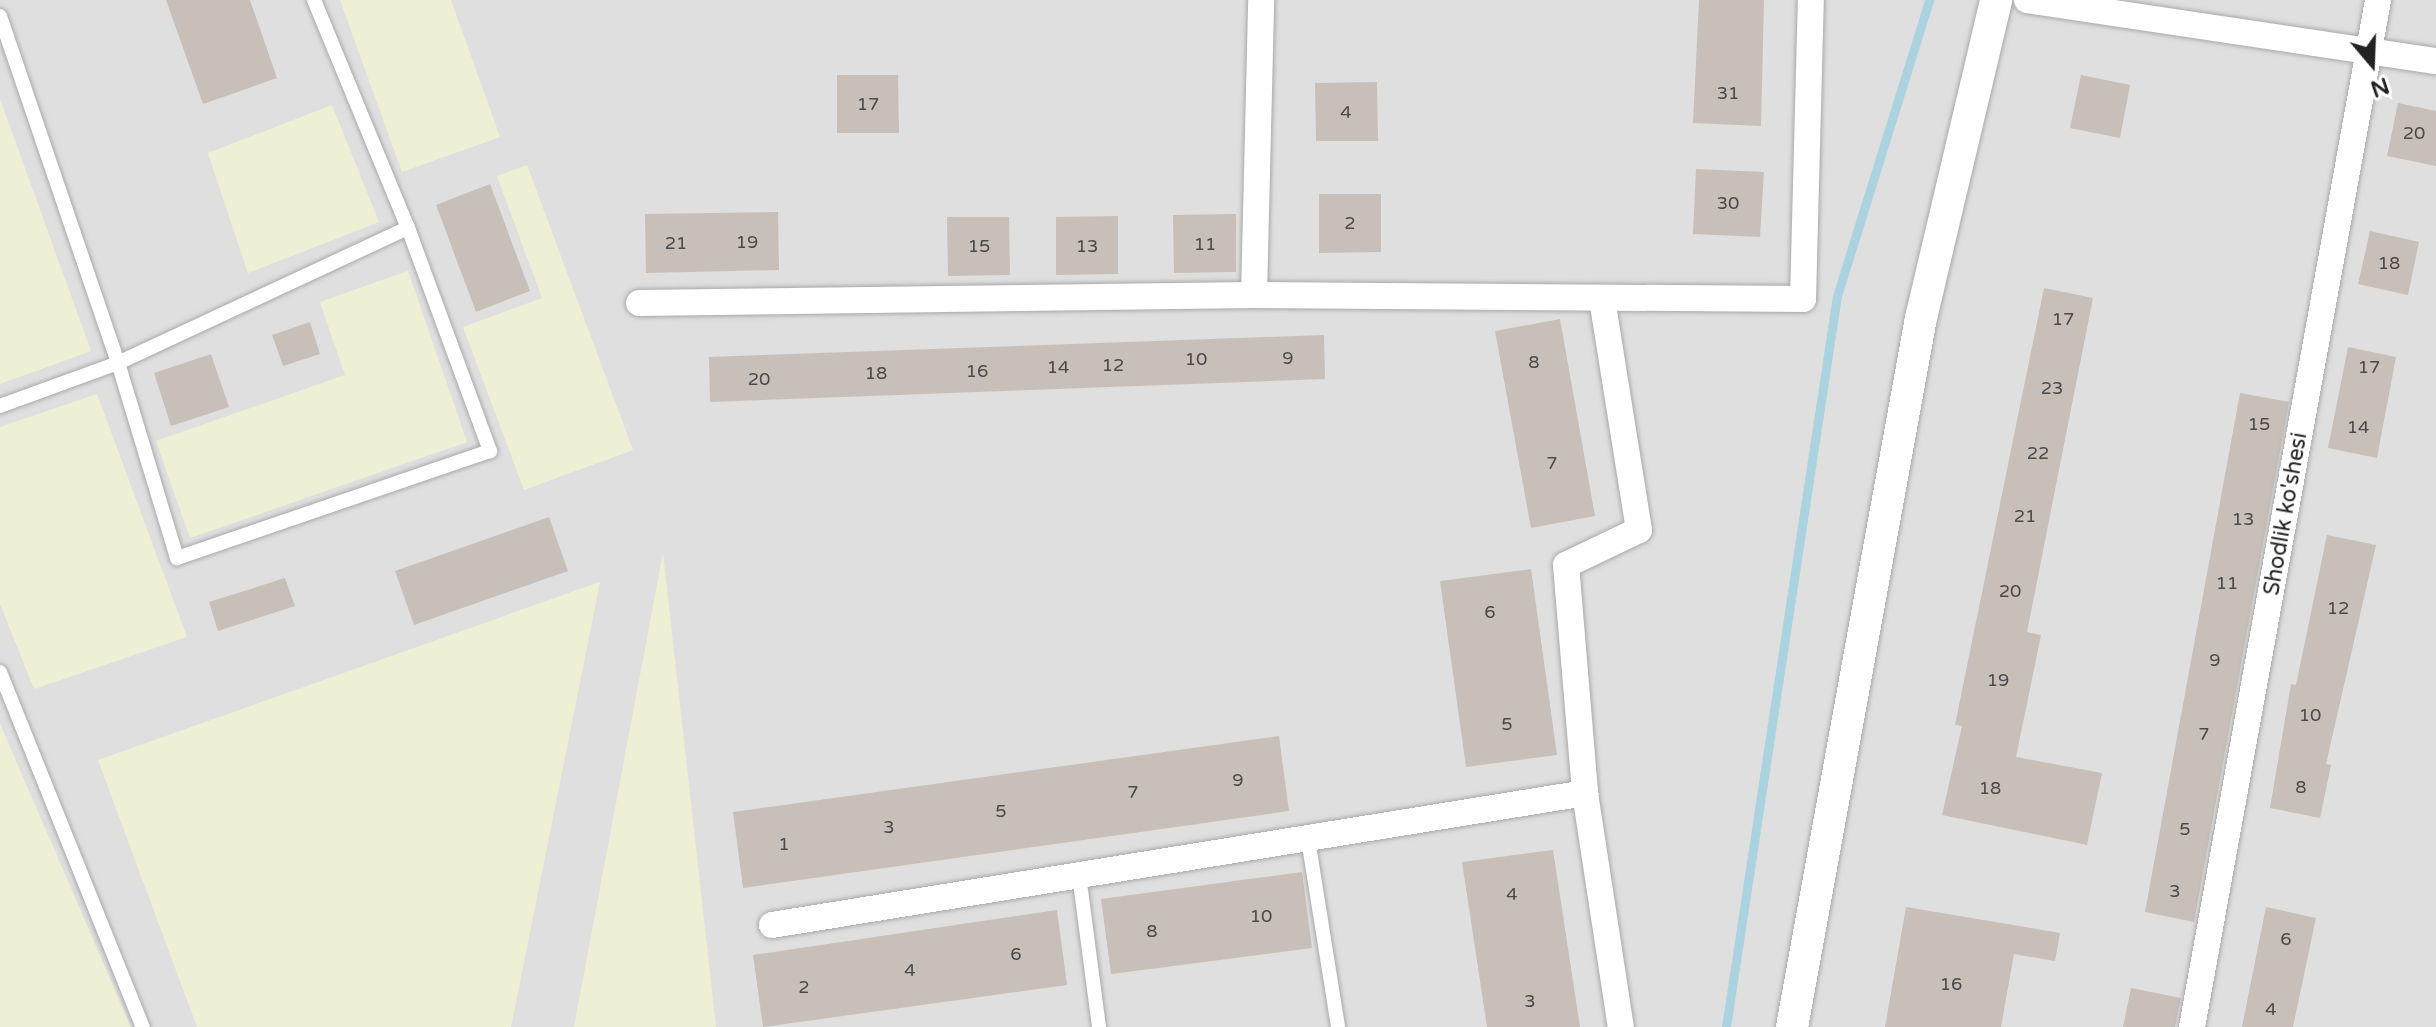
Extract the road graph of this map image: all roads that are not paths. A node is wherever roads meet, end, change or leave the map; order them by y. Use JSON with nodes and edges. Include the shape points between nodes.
{"nodes":[{"id":1,"x":314,"y":0,"type":"edge"},
{"id":2,"x":1261,"y":0,"type":"edge"},
{"id":3,"x":1811,"y":0,"type":"edge"},
{"id":4,"x":1996,"y":0,"type":"edge"},
{"id":5,"x":2027,"y":0,"type":"edge"},
{"id":6,"x":2378,"y":0,"type":"edge"},
{"id":7,"x":2,"y":25,"type":"edge"},
{"id":8,"x":2370,"y":51,"type":"junction"},
{"id":9,"x":2436,"y":61,"type":"edge"},
{"id":10,"x":408,"y":228,"type":"junction"},
{"id":11,"x":1254,"y":295,"type":"junction"},
{"id":12,"x":1602,"y":299,"type":"junction"},
{"id":13,"x":639,"y":303,"type":"dead end"},
{"id":14,"x":118,"y":363,"type":"junction"},
{"id":15,"x":0,"y":406,"type":"edge"},
{"id":16,"x":0,"y":672,"type":"edge"},
{"id":17,"x":1585,"y":793,"type":"junction"},
{"id":18,"x":1308,"y":839,"type":"junction"},
{"id":19,"x":1079,"y":875,"type":"junction"},
{"id":20,"x":772,"y":925,"type":"dead end"},
{"id":21,"x":143,"y":1027,"type":"edge"},
{"id":22,"x":1099,"y":1027,"type":"edge"},
{"id":23,"x":1338,"y":1027,"type":"edge"},
{"id":24,"x":1621,"y":1027,"type":"edge"},
{"id":25,"x":1792,"y":1027,"type":"edge"},
{"id":26,"x":2192,"y":1027,"type":"edge"}],
"edges":[{"from":1,"to":10,"type":"lane"},
{"from":2,"to":11,"type":"street"},
{"from":3,"to":12,"type":"street","via":[[1803,299]]},
{"from":4,"to":25,"type":"street","via":[[1921,318]]},
{"from":5,"to":8,"type":"street"},
{"from":6,"to":8,"type":"street","name":"Shodlik ko'shesi"},
{"from":7,"to":14,"type":"lane"},
{"from":8,"to":9,"type":"street"},
{"from":8,"to":26,"type":"street","name":"Shodlik ko'shesi"},
{"from":10,"to":14,"type":"lane"},
{"from":10,"to":14,"type":"lane","via":[[490,451],[177,558]]},
{"from":11,"to":12,"type":"street"},
{"from":11,"to":13,"type":"street"},
{"from":12,"to":17,"type":"street","via":[[1639,530],[1566,565]]},
{"from":14,"to":15,"type":"lane"},
{"from":16,"to":21,"type":"lane"},
{"from":17,"to":18,"type":"street"},
{"from":17,"to":24,"type":"street"},
{"from":18,"to":19,"type":"street"},
{"from":18,"to":23,"type":"lane"},
{"from":19,"to":20,"type":"street"},
{"from":19,"to":22,"type":"lane"}]}
